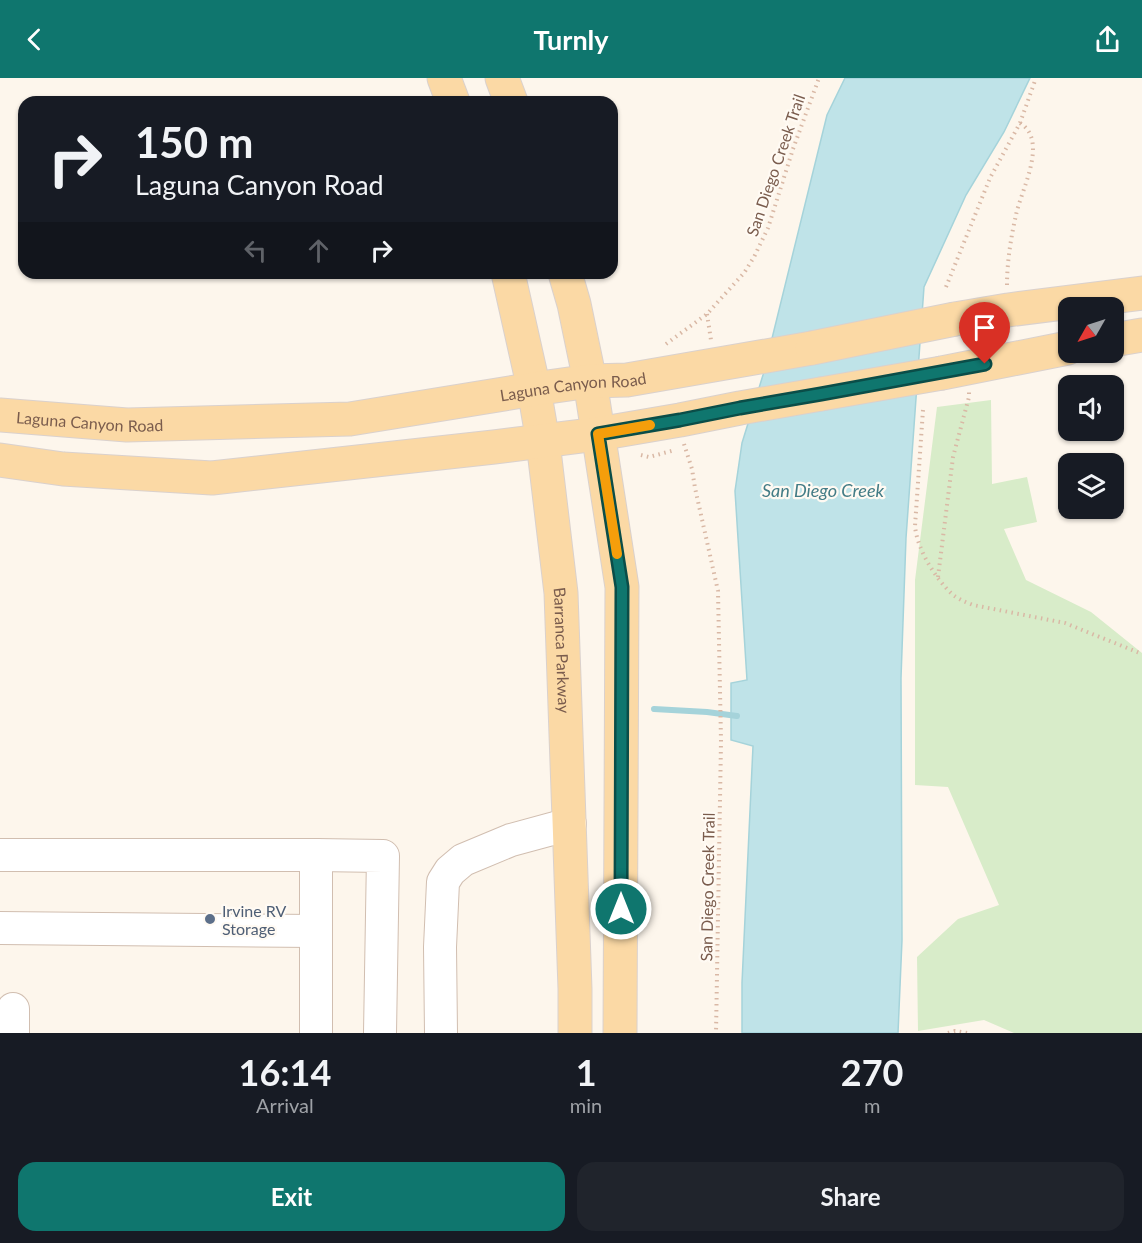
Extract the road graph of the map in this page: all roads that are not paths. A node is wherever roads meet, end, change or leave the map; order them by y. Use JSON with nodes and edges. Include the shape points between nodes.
{"nodes":[{"id":1,"x":444,"y":78,"type":"edge"},
{"id":2,"x":502,"y":78,"type":"edge"},
{"id":3,"x":451,"y":96,"type":"edge"},
{"id":4,"x":509,"y":96,"type":"edge"},
{"id":5,"x":509,"y":279,"type":"edge"},
{"id":6,"x":567,"y":279,"type":"edge"},
{"id":7,"x":1142,"y":293,"type":"edge"},
{"id":8,"x":1142,"y":335,"type":"edge"},
{"id":9,"x":1124,"y":338,"type":"edge"},
{"id":10,"x":1058,"y":350,"type":"edge"},
{"id":11,"x":591,"y":381,"type":"junction"},
{"id":12,"x":534,"y":388,"type":"junction"},
{"id":13,"x":0,"y":415,"type":"edge"},
{"id":14,"x":598,"y":434,"type":"junction"},
{"id":15,"x":543,"y":442,"type":"junction"},
{"id":16,"x":0,"y":460,"type":"edge"},
{"id":17,"x":570,"y":824,"type":"junction"},
{"id":18,"x":0,"y":855,"type":"edge"},
{"id":19,"x":316,"y":855,"type":"junction"},
{"id":20,"x":0,"y":928,"type":"edge"},
{"id":21,"x":316,"y":931,"type":"junction"},
{"id":22,"x":316,"y":1033,"type":"edge"},
{"id":23,"x":380,"y":1033,"type":"edge"},
{"id":24,"x":441,"y":1033,"type":"edge"},
{"id":25,"x":575,"y":1033,"type":"edge"},
{"id":26,"x":620,"y":1033,"type":"edge"}],
"edges":[{"from":1,"to":3,"type":"main road"},
{"from":2,"to":4,"type":"main road"},
{"from":5,"to":12,"type":"main road","name":"Barranca Parkway"},
{"from":6,"to":11,"type":"main road"},
{"from":7,"to":11,"type":"main road","name":"Laguna Canyon Road","bridge":true,"via":[[1008,310],[627,380]]},
{"from":8,"to":9,"type":"main road"},
{"from":10,"to":14,"type":"main road","bridge":true},
{"from":11,"to":12,"type":"main road","name":"Laguna Canyon Road"},
{"from":11,"to":14,"type":"main road"},
{"from":12,"to":13,"type":"main road","name":"Laguna Canyon Road","via":[[350,419],[127,425]]},
{"from":12,"to":15,"type":"main road","name":"Barranca Parkway"},
{"from":14,"to":15,"type":"main road"},
{"from":14,"to":26,"type":"main road","via":[[622,587]]},
{"from":15,"to":16,"type":"main road","via":[[212,478],[63,469]]},
{"from":15,"to":17,"type":"main road","name":"Barranca Parkway","via":[[561,593]]},
{"from":17,"to":24,"type":"lane","via":[[511,840],[463,860],[443,882]]},
{"from":17,"to":25,"type":"main road","name":"Barranca Parkway"},
{"from":18,"to":19,"type":"lane"},
{"from":19,"to":21,"type":"lane"},
{"from":19,"to":23,"type":"lane","via":[[383,856]]},
{"from":20,"to":21,"type":"lane"},
{"from":21,"to":22,"type":"lane"}]}
